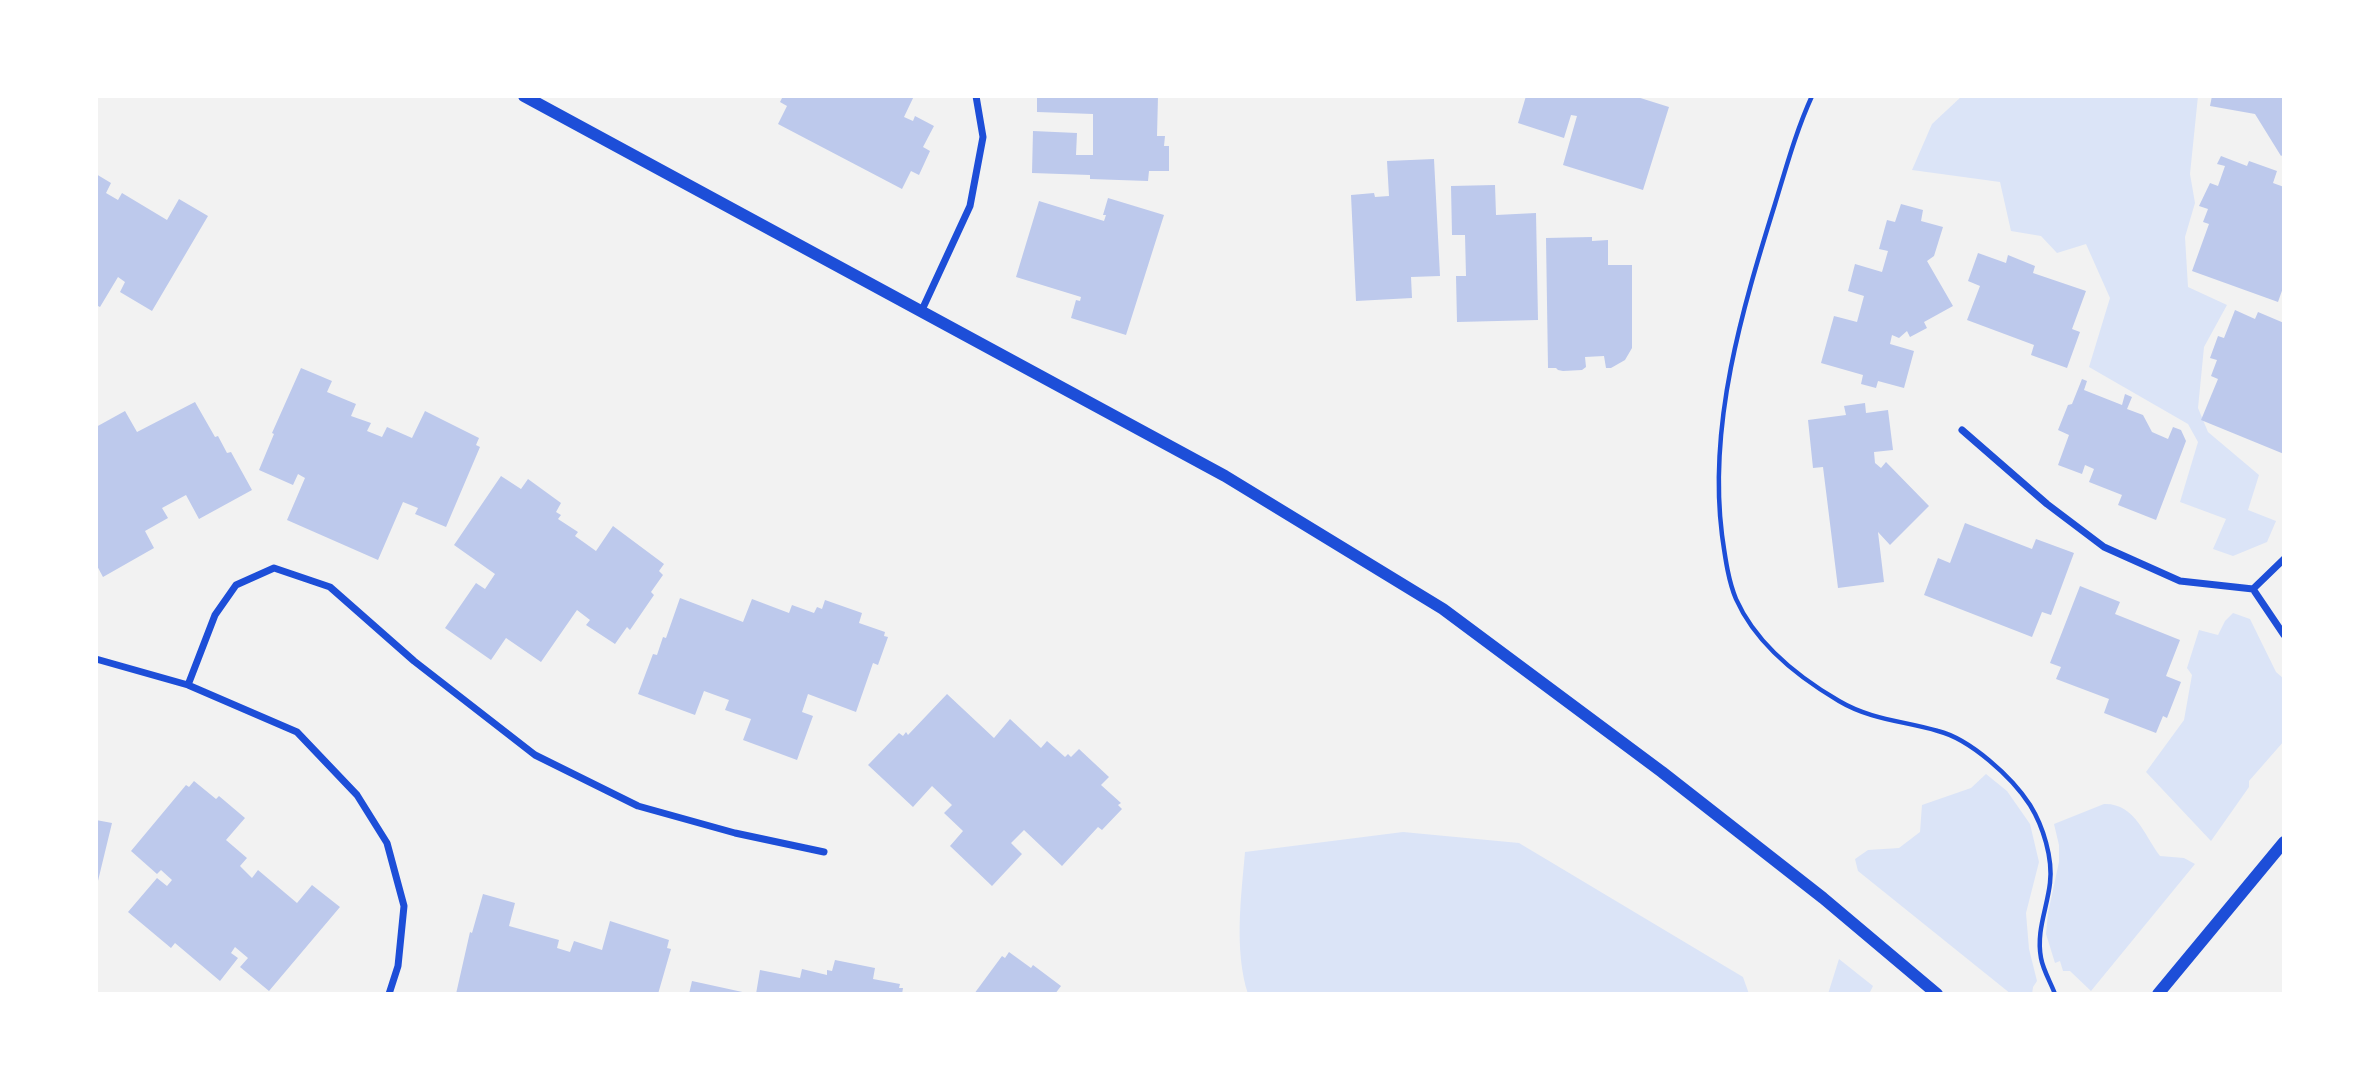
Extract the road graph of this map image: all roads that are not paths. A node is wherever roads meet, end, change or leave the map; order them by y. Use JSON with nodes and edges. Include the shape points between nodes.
{"nodes":[{"id":1,"x":524,"y":96,"type":"edge"},
{"id":2,"x":976,"y":96,"type":"edge"},
{"id":3,"x":921,"y":312,"type":"junction"},
{"id":4,"x":1962,"y":430,"type":"dead end"},
{"id":5,"x":2284,"y":559,"type":"edge"},
{"id":6,"x":2253,"y":589,"type":"junction"},
{"id":7,"x":2284,"y":635,"type":"edge"},
{"id":8,"x":96,"y":659,"type":"edge"},
{"id":9,"x":188,"y":685,"type":"junction"},
{"id":10,"x":2284,"y":842,"type":"edge"},
{"id":11,"x":824,"y":852,"type":"dead end"},
{"id":12,"x":389,"y":994,"type":"edge"},
{"id":13,"x":1937,"y":994,"type":"edge"},
{"id":14,"x":2158,"y":994,"type":"edge"}],
"edges":[{"from":1,"to":3,"type":"street"},
{"from":2,"to":3,"type":"street","via":[[983,137],[970,206]]},
{"from":3,"to":13,"type":"street","via":[[1225,476],[1443,609],[1662,772]]},
{"from":4,"to":6,"type":"street","via":[[2104,547],[2180,581]]},
{"from":5,"to":6,"type":"street"},
{"from":6,"to":7,"type":"street"},
{"from":8,"to":9,"type":"street"},
{"from":9,"to":11,"type":"street","via":[[215,615],[236,585],[274,568],[330,587],[414,661],[535,755],[638,806]]},
{"from":9,"to":12,"type":"street","via":[[297,732],[357,795],[387,843],[404,906],[398,966]]},
{"from":10,"to":14,"type":"street"}]}
